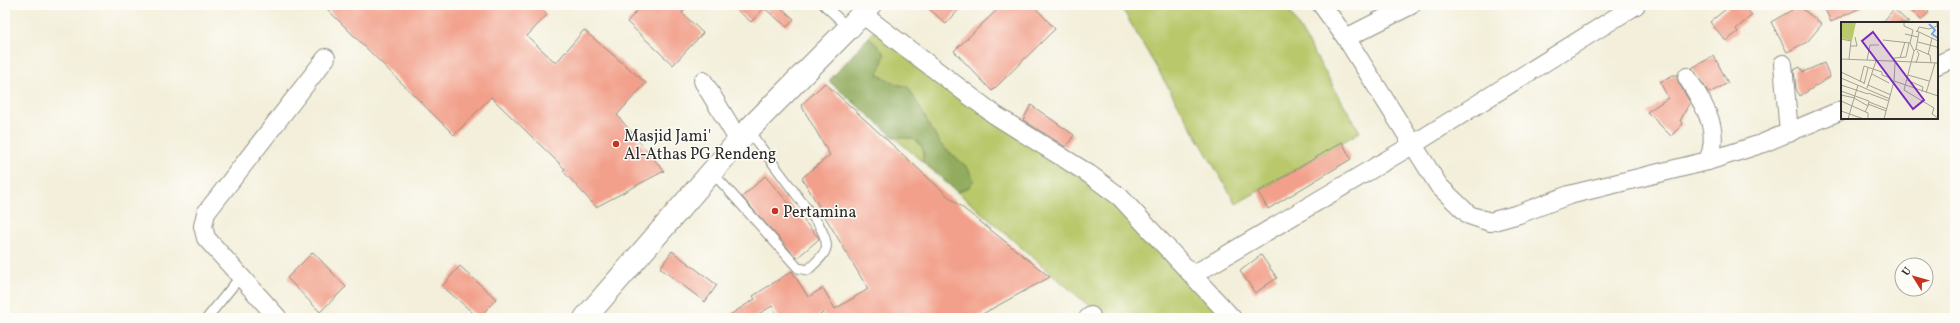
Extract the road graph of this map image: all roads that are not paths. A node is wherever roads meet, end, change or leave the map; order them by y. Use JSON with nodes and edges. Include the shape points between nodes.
{"nodes":[{"id":1,"x":824,"y":5,"type":"edge"},
{"id":2,"x":1322,"y":5,"type":"edge"},
{"id":3,"x":1411,"y":5,"type":"edge"},
{"id":4,"x":1636,"y":5,"type":"edge"},
{"id":5,"x":860,"y":16,"type":"edge"},
{"id":6,"x":1346,"y":38,"type":"junction"},
{"id":7,"x":1955,"y":56,"type":"edge"},
{"id":8,"x":326,"y":58,"type":"dead end"},
{"id":9,"x":1784,"y":64,"type":"dead end"},
{"id":10,"x":1938,"y":65,"type":"edge"},
{"id":11,"x":1686,"y":77,"type":"dead end"},
{"id":12,"x":703,"y":81,"type":"dead end"},
{"id":13,"x":1841,"y":110,"type":"edge"},
{"id":14,"x":1789,"y":133,"type":"junction"},
{"id":15,"x":744,"y":136,"type":"junction"},
{"id":16,"x":1414,"y":144,"type":"junction"},
{"id":17,"x":1708,"y":161,"type":"junction"},
{"id":18,"x":713,"y":172,"type":"junction"},
{"id":19,"x":1193,"y":275,"type":"junction"},
{"id":20,"x":242,"y":276,"type":"junction"},
{"id":21,"x":207,"y":318,"type":"edge"},
{"id":22,"x":278,"y":318,"type":"edge"},
{"id":23,"x":586,"y":318,"type":"edge"},
{"id":24,"x":1232,"y":318,"type":"edge"}],
"edges":[{"from":1,"to":5,"type":"lane"},
{"from":2,"to":6,"type":"street"},
{"from":3,"to":6,"type":"street"},
{"from":4,"to":16,"type":"street"},
{"from":5,"to":15,"type":"main road"},
{"from":5,"to":19,"type":"street","via":[[995,115],[1089,174],[1120,197]]},
{"from":6,"to":16,"type":"street"},
{"from":7,"to":10,"type":"street"},
{"from":8,"to":20,"type":"street","via":[[206,214],[203,226],[206,238]]},
{"from":9,"to":14,"type":"street"},
{"from":11,"to":17,"type":"street","via":[[1711,120],[1714,141]]},
{"from":12,"to":15,"type":"street"},
{"from":13,"to":14,"type":"street"},
{"from":14,"to":17,"type":"street"},
{"from":15,"to":18,"type":"main road"},
{"from":15,"to":18,"type":"lane","via":[[820,225],[827,239],[826,251],[808,270],[798,268]]},
{"from":16,"to":17,"type":"street","via":[[1439,186],[1469,215],[1490,222],[1569,195]]},
{"from":16,"to":19,"type":"street"},
{"from":18,"to":23,"type":"main road"},
{"from":19,"to":24,"type":"street"},
{"from":20,"to":21,"type":"lane"},
{"from":20,"to":22,"type":"street"}]}
